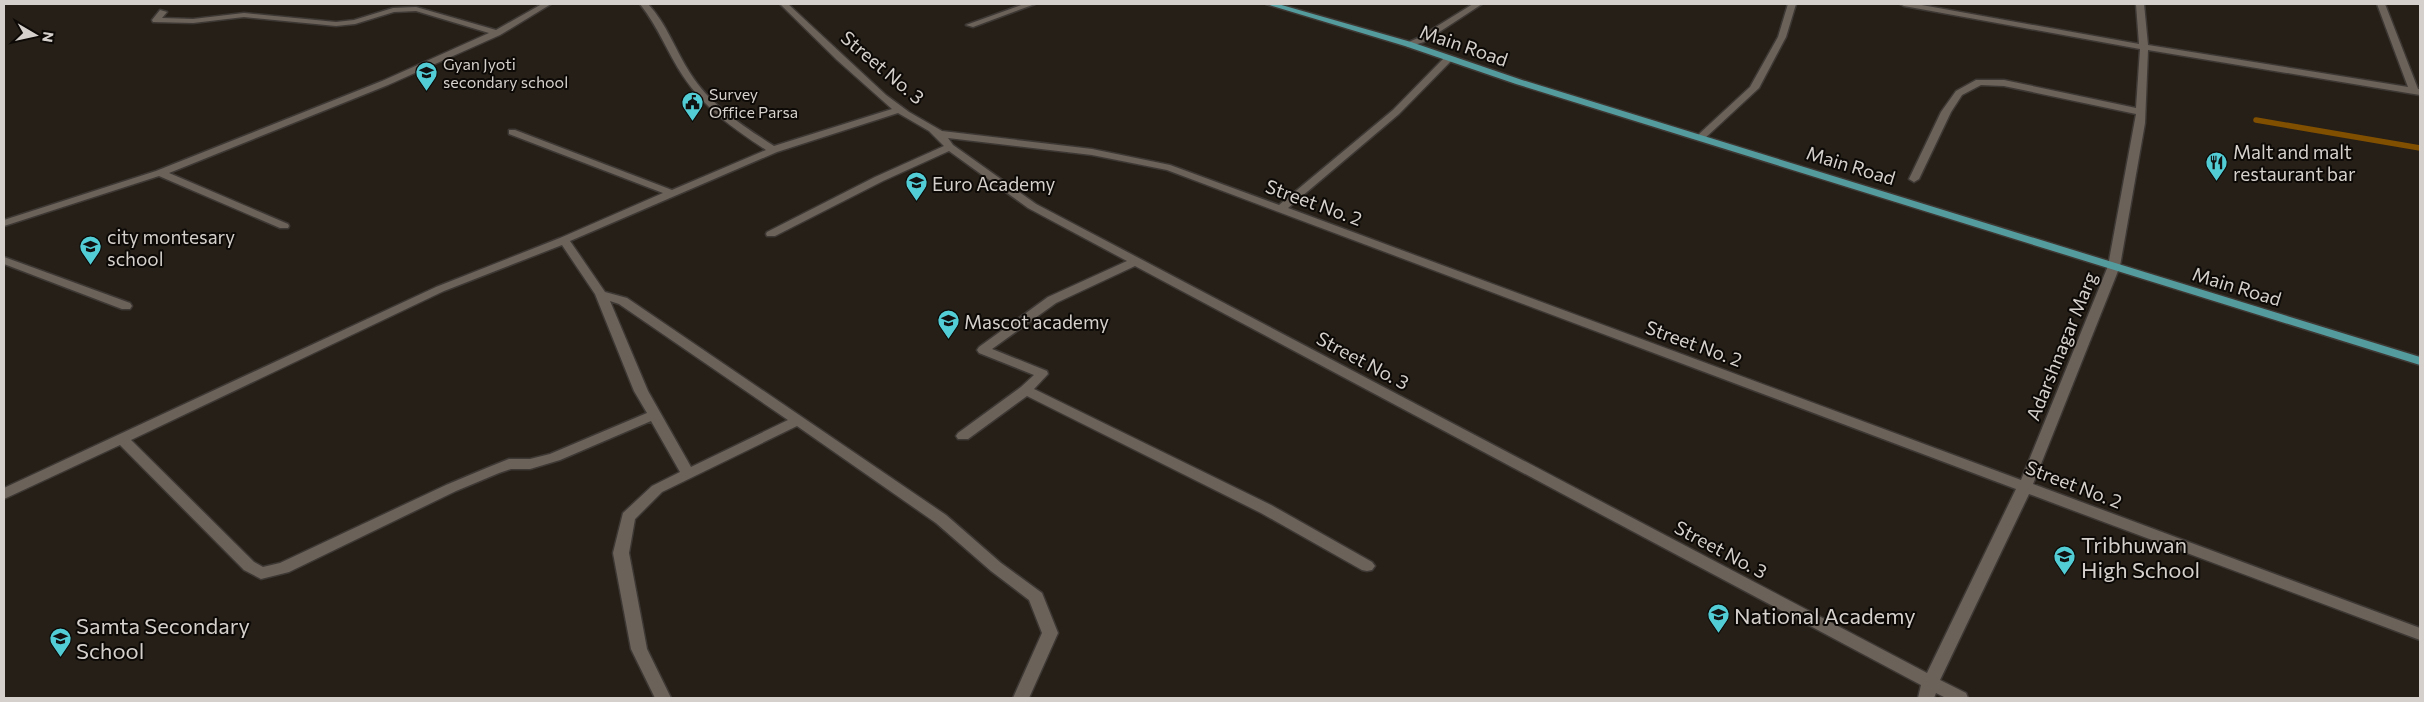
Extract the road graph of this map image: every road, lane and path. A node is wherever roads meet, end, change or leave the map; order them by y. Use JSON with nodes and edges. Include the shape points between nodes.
{"nodes":[{"id":1,"x":388,"y":4,"type":"edge"},
{"id":2,"x":547,"y":4,"type":"edge"},
{"id":3,"x":644,"y":4,"type":"edge"},
{"id":4,"x":784,"y":4,"type":"edge"},
{"id":5,"x":1032,"y":4,"type":"edge"},
{"id":6,"x":1270,"y":4,"type":"edge"},
{"id":7,"x":1478,"y":4,"type":"edge"},
{"id":8,"x":1792,"y":4,"type":"edge"},
{"id":9,"x":1904,"y":4,"type":"edge"},
{"id":10,"x":2140,"y":4,"type":"edge"},
{"id":11,"x":2381,"y":4,"type":"edge"},
{"id":12,"x":163,"y":12,"type":"dead end"},
{"id":13,"x":336,"y":24,"type":"junction"},
{"id":14,"x":970,"y":25,"type":"dead end"},
{"id":15,"x":496,"y":33,"type":"junction"},
{"id":16,"x":1408,"y":44,"type":"junction"},
{"id":17,"x":2144,"y":46,"type":"junction"},
{"id":18,"x":1449,"y":58,"type":"junction"},
{"id":19,"x":2417,"y":91,"type":"edge"},
{"id":20,"x":899,"y":110,"type":"junction"},
{"id":21,"x":2141,"y":112,"type":"junction"},
{"id":22,"x":512,"y":132,"type":"dead end"},
{"id":23,"x":942,"y":134,"type":"junction"},
{"id":24,"x":1701,"y":137,"type":"junction"},
{"id":25,"x":950,"y":147,"type":"junction"},
{"id":26,"x":773,"y":150,"type":"junction"},
{"id":27,"x":160,"y":173,"type":"junction"},
{"id":28,"x":1914,"y":179,"type":"dead end"},
{"id":29,"x":672,"y":193,"type":"junction"},
{"id":30,"x":1280,"y":209,"type":"junction"},
{"id":31,"x":4,"y":223,"type":"edge"},
{"id":32,"x":284,"y":226,"type":"dead end"},
{"id":33,"x":771,"y":234,"type":"dead end"},
{"id":34,"x":564,"y":240,"type":"junction"},
{"id":35,"x":4,"y":260,"type":"edge"},
{"id":36,"x":1136,"y":262,"type":"junction"},
{"id":37,"x":2114,"y":266,"type":"junction"},
{"id":38,"x":601,"y":294,"type":"junction"},
{"id":39,"x":126,"y":306,"type":"dead end"},
{"id":40,"x":2420,"y":361,"type":"edge"},
{"id":41,"x":1026,"y":390,"type":"junction"},
{"id":42,"x":654,"y":414,"type":"junction"},
{"id":43,"x":799,"y":420,"type":"junction"},
{"id":44,"x":963,"y":436,"type":"dead end"},
{"id":45,"x":122,"y":439,"type":"junction"},
{"id":46,"x":688,"y":474,"type":"junction"},
{"id":47,"x":2025,"y":486,"type":"junction"},
{"id":48,"x":4,"y":494,"type":"edge"},
{"id":49,"x":1366,"y":566,"type":"dead end"},
{"id":50,"x":2420,"y":634,"type":"edge"},
{"id":51,"x":1930,"y":681,"type":"junction"},
{"id":52,"x":663,"y":698,"type":"edge"},
{"id":53,"x":1021,"y":698,"type":"edge"},
{"id":54,"x":1926,"y":698,"type":"edge"},
{"id":55,"x":1960,"y":698,"type":"edge"}],
"edges":[{"from":1,"to":13,"type":"street"},
{"from":2,"to":15,"type":"street"},
{"from":3,"to":26,"type":"street","via":[[687,77],[724,118]]},
{"from":4,"to":20,"type":"street","name":"Street No. 3"},
{"from":5,"to":14,"type":"street"},
{"from":6,"to":16,"type":"main road","name":"Main Road"},
{"from":7,"to":16,"type":"street","via":[[1421,40]]},
{"from":8,"to":24,"type":"street","via":[[1782,37],[1754,88]]},
{"from":9,"to":17,"type":"street"},
{"from":10,"to":17,"type":"street","name":"Adarshnagar Marg"},
{"from":11,"to":19,"type":"street"},
{"from":12,"to":13,"type":"street","via":[[156,20],[193,21],[244,15]]},
{"from":13,"to":15,"type":"street","via":[[355,22],[392,10],[416,8]]},
{"from":15,"to":27,"type":"street","via":[[385,83]]},
{"from":16,"to":18,"type":"main road","name":"Main Road"},
{"from":17,"to":19,"type":"street"},
{"from":17,"to":21,"type":"street","name":"Adarshnagar Marg"},
{"from":18,"to":24,"type":"main road","name":"Main Road"},
{"from":18,"to":30,"type":"street","via":[[1396,112]]},
{"from":20,"to":23,"type":"street","name":"Street No. 3"},
{"from":20,"to":26,"type":"street"},
{"from":21,"to":28,"type":"street","via":[[2004,83],[1979,82],[1959,94],[1946,112]]},
{"from":21,"to":37,"type":"street","name":"Adarshnagar Marg"},
{"from":22,"to":29,"type":"street"},
{"from":23,"to":25,"type":"street","name":"Street No. 3"},
{"from":23,"to":30,"type":"street","name":"Street No. 2","via":[[1130,158],[1170,168]]},
{"from":24,"to":37,"type":"main road","name":"Main Road"},
{"from":25,"to":33,"type":"street"},
{"from":25,"to":36,"type":"street","name":"Street No. 3","via":[[1032,206]]},
{"from":26,"to":29,"type":"street"},
{"from":27,"to":31,"type":"street"},
{"from":27,"to":32,"type":"street"},
{"from":29,"to":34,"type":"street"},
{"from":30,"to":47,"type":"street","name":"Street No. 2"},
{"from":34,"to":38,"type":"street"},
{"from":34,"to":45,"type":"street","via":[[440,289]]},
{"from":35,"to":39,"type":"street"},
{"from":36,"to":41,"type":"street","via":[[1052,300],[983,350],[1042,374]]},
{"from":36,"to":51,"type":"street","name":"Street No. 3"},
{"from":37,"to":40,"type":"main road","name":"Main Road"},
{"from":37,"to":47,"type":"street","name":"Adarshnagar Marg"},
{"from":38,"to":42,"type":"street","via":[[641,391]]},
{"from":38,"to":43,"type":"street","via":[[623,302]]},
{"from":41,"to":44,"type":"street"},
{"from":41,"to":49,"type":"street","via":[[1266,509]]},
{"from":42,"to":45,"type":"street","via":[[555,457],[530,464],[509,464],[494,470],[284,568],[261,572],[249,566]]},
{"from":42,"to":46,"type":"street"},
{"from":43,"to":46,"type":"street"},
{"from":43,"to":53,"type":"street","via":[[941,519],[1036,597],[1050,633]]},
{"from":45,"to":48,"type":"street"},
{"from":46,"to":52,"type":"street","via":[[657,489],[628,517],[621,553],[639,648]]},
{"from":47,"to":50,"type":"street","name":"Street No. 2"},
{"from":47,"to":51,"type":"street","name":"Adarshnagar Marg"},
{"from":51,"to":54,"type":"street","name":"Adarshnagar Marg"},
{"from":51,"to":55,"type":"street","name":"Street No. 3"}]}
